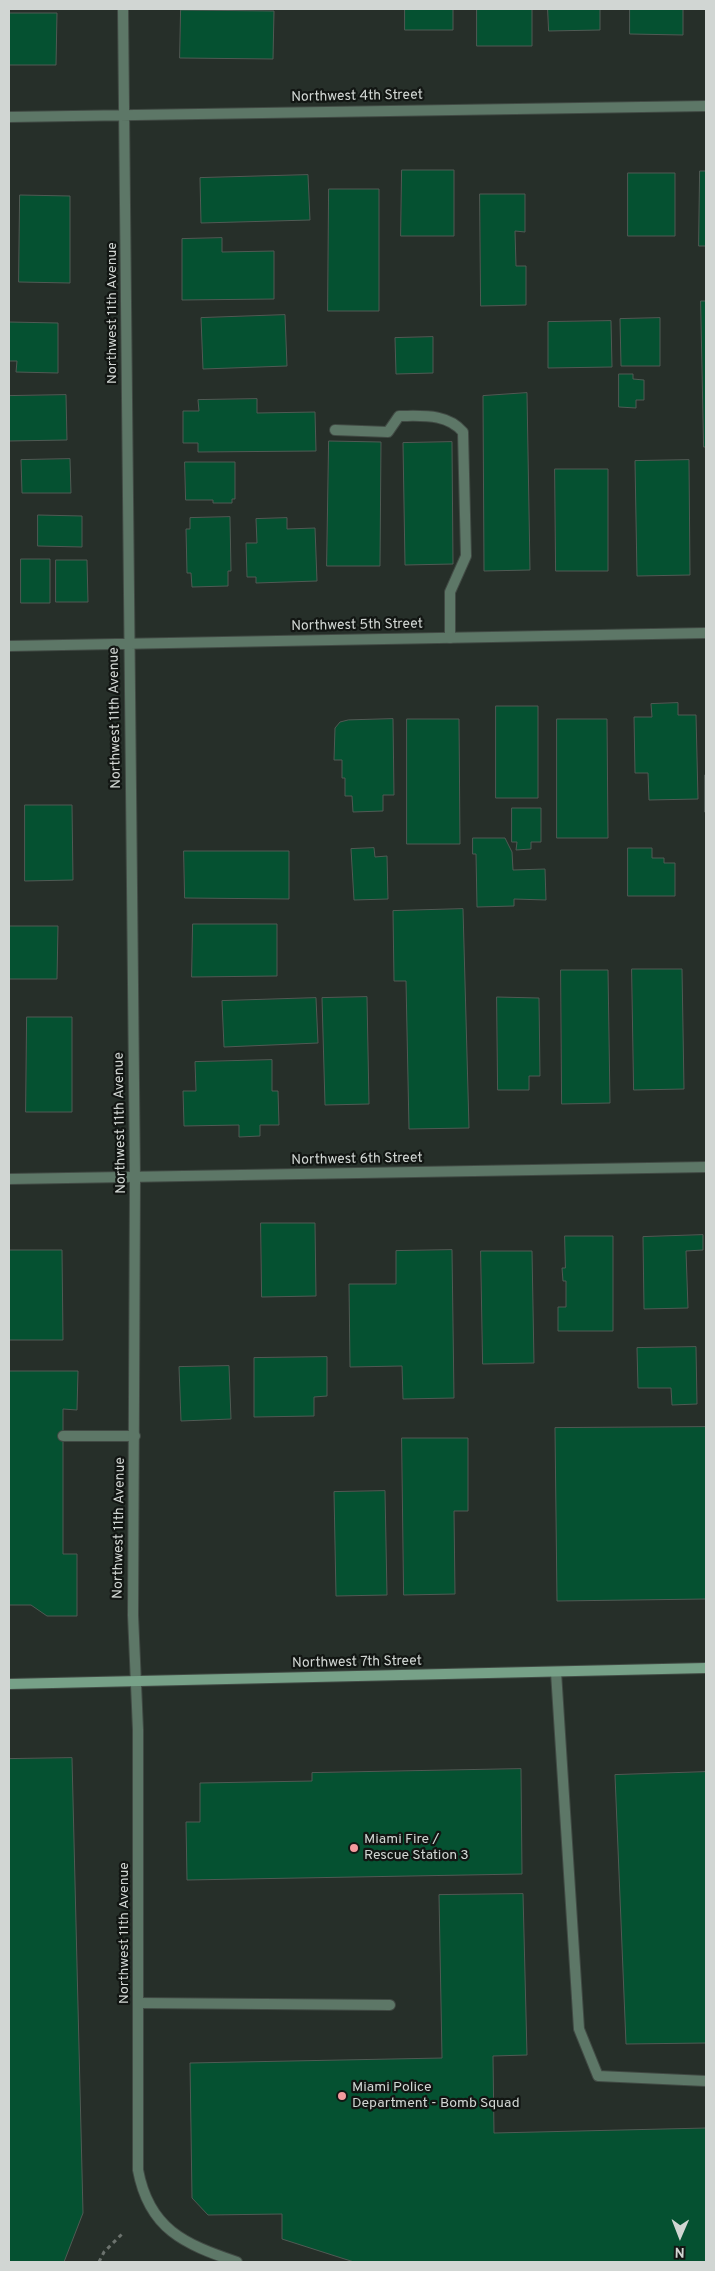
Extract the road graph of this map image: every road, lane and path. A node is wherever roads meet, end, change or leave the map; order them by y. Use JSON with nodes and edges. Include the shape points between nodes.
{"nodes":[{"id":1,"x":123,"y":9,"type":"edge"},
{"id":2,"x":706,"y":106,"type":"edge"},
{"id":3,"x":124,"y":114,"type":"junction"},
{"id":4,"x":9,"y":117,"type":"edge"},
{"id":5,"x":335,"y":430,"type":"dead end"},
{"id":6,"x":706,"y":633,"type":"edge"},
{"id":7,"x":450,"y":638,"type":"junction"},
{"id":8,"x":129,"y":644,"type":"junction"},
{"id":9,"x":9,"y":646,"type":"edge"},
{"id":10,"x":706,"y":1167,"type":"edge"},
{"id":11,"x":135,"y":1178,"type":"junction"},
{"id":12,"x":9,"y":1180,"type":"edge"},
{"id":13,"x":63,"y":1436,"type":"dead end"},
{"id":14,"x":135,"y":1436,"type":"junction"},
{"id":15,"x":706,"y":1668,"type":"edge"},
{"id":16,"x":556,"y":1672,"type":"junction"},
{"id":17,"x":136,"y":1681,"type":"junction"},
{"id":18,"x":9,"y":1684,"type":"edge"},
{"id":19,"x":139,"y":2003,"type":"junction"},
{"id":20,"x":390,"y":2005,"type":"dead end"},
{"id":21,"x":706,"y":2081,"type":"edge"},
{"id":22,"x":122,"y":2234,"type":"dead end"},
{"id":23,"x":99,"y":2262,"type":"edge"},
{"id":24,"x":237,"y":2262,"type":"edge"}],
"edges":[{"from":1,"to":3,"type":"street","name":"Northwest 11th Avenue"},
{"from":2,"to":3,"type":"street","name":"Northwest 4th Street"},
{"from":3,"to":4,"type":"street","name":"Northwest 4th Street"},
{"from":3,"to":8,"type":"street","name":"Northwest 11th Avenue"},
{"from":5,"to":7,"type":"street","via":[[388,432],[399,416],[427,415],[454,422],[463,432],[466,556],[450,592]]},
{"from":6,"to":7,"type":"street","name":"Northwest 5th Street"},
{"from":7,"to":8,"type":"street","name":"Northwest 5th Street"},
{"from":8,"to":9,"type":"street","name":"Northwest 5th Street"},
{"from":8,"to":11,"type":"street","name":"Northwest 11th Avenue"},
{"from":10,"to":11,"type":"street","name":"Northwest 6th Street"},
{"from":11,"to":12,"type":"street","name":"Northwest 6th Street"},
{"from":11,"to":14,"type":"street","name":"Northwest 11th Avenue"},
{"from":13,"to":14,"type":"street"},
{"from":14,"to":17,"type":"street","name":"Northwest 11th Avenue","via":[[133,1623]]},
{"from":15,"to":16,"type":"main road","name":"Northwest 7th Street"},
{"from":16,"to":17,"type":"main road","name":"Northwest 7th Street"},
{"from":16,"to":21,"type":"street","via":[[579,2029],[598,2076]]},
{"from":17,"to":18,"type":"main road","name":"Northwest 7th Street"},
{"from":17,"to":19,"type":"street","name":"Northwest 11th Avenue"},
{"from":19,"to":20,"type":"street"},
{"from":19,"to":24,"type":"street","name":"Northwest 11th Avenue","via":[[138,2170],[142,2190],[152,2212],[167,2229],[192,2244]]},
{"from":22,"to":23,"type":"path"}]}
